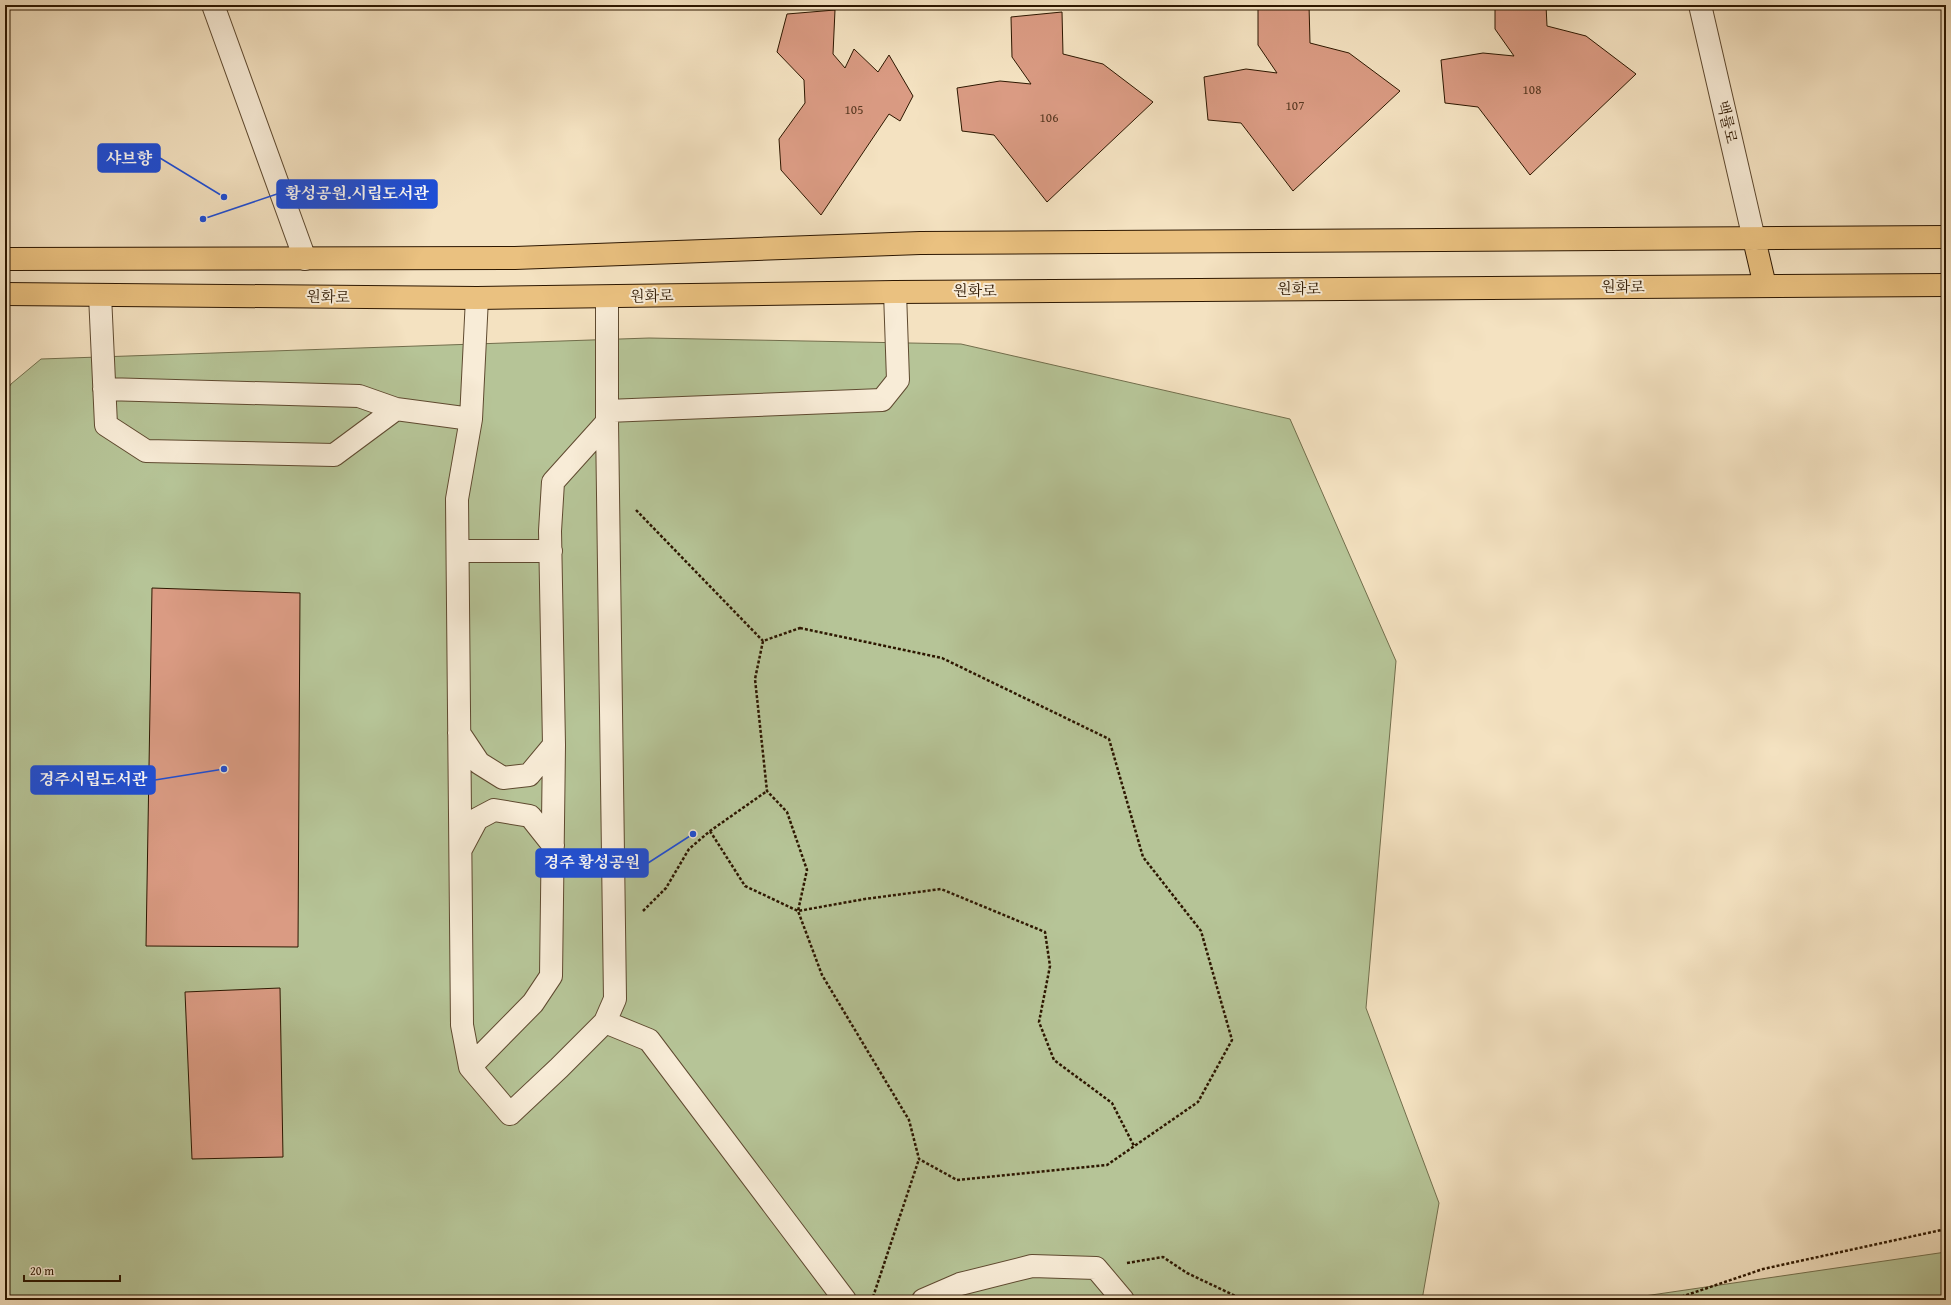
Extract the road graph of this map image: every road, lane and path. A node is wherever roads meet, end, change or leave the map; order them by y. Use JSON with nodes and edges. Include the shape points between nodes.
{"nodes":[{"id":1,"x":213,"y":5,"type":"edge"},
{"id":2,"x":1700,"y":5,"type":"edge"},
{"id":3,"x":1946,"y":237,"type":"edge"},
{"id":4,"x":1754,"y":239,"type":"junction"},
{"id":5,"x":5,"y":259,"type":"edge"},
{"id":6,"x":305,"y":259,"type":"junction"},
{"id":7,"x":1946,"y":285,"type":"edge"},
{"id":8,"x":1765,"y":286,"type":"junction"},
{"id":9,"x":895,"y":292,"type":"junction"},
{"id":10,"x":5,"y":294,"type":"edge"},
{"id":11,"x":100,"y":295,"type":"junction"},
{"id":12,"x":607,"y":297,"type":"junction"},
{"id":13,"x":477,"y":298,"type":"junction"},
{"id":14,"x":104,"y":389,"type":"junction"},
{"id":15,"x":396,"y":410,"type":"junction"},
{"id":16,"x":607,"y":417,"type":"junction"},
{"id":17,"x":471,"y":419,"type":"junction"},
{"id":18,"x":607,"y":481,"type":"junction"},
{"id":19,"x":458,"y":551,"type":"junction"},
{"id":20,"x":551,"y":551,"type":"junction"},
{"id":21,"x":763,"y":641,"type":"junction"},
{"id":22,"x":459,"y":734,"type":"junction"},
{"id":23,"x":554,"y":745,"type":"junction"},
{"id":24,"x":767,"y":791,"type":"junction"},
{"id":25,"x":710,"y":831,"type":"junction"},
{"id":26,"x":553,"y":845,"type":"junction"},
{"id":27,"x":460,"y":851,"type":"junction"},
{"id":28,"x":798,"y":911,"type":"junction"},
{"id":29,"x":614,"y":940,"type":"junction"},
{"id":30,"x":605,"y":1022,"type":"junction"},
{"id":31,"x":470,"y":1067,"type":"junction"},
{"id":32,"x":1134,"y":1146,"type":"junction"},
{"id":33,"x":919,"y":1159,"type":"junction"},
{"id":34,"x":1946,"y":1229,"type":"edge"},
{"id":35,"x":1096,"y":1268,"type":"junction"},
{"id":36,"x":845,"y":1300,"type":"edge"},
{"id":37,"x":872,"y":1300,"type":"edge"},
{"id":38,"x":923,"y":1300,"type":"edge"},
{"id":39,"x":1124,"y":1300,"type":"edge"},
{"id":40,"x":1244,"y":1300,"type":"edge"},
{"id":41,"x":1672,"y":1300,"type":"edge"}],
"edges":[{"from":1,"to":6,"type":"street"},
{"from":2,"to":4,"type":"street","name":"백률로"},
{"from":3,"to":4,"type":"main road"},
{"from":4,"to":6,"type":"main road","via":[[920,243],[515,258]]},
{"from":4,"to":8,"type":"main road"},
{"from":5,"to":6,"type":"main road"},
{"from":7,"to":8,"type":"main road","name":"원화로"},
{"from":8,"to":9,"type":"main road","name":"원화로"},
{"from":9,"to":12,"type":"main road","name":"원화로"},
{"from":9,"to":16,"type":"street","via":[[898,380],[882,400]]},
{"from":10,"to":11,"type":"main road","name":"원화로"},
{"from":11,"to":13,"type":"main road","name":"원화로"},
{"from":11,"to":14,"type":"street"},
{"from":12,"to":13,"type":"main road","name":"원화로"},
{"from":12,"to":16,"type":"street"},
{"from":13,"to":17,"type":"street"},
{"from":14,"to":15,"type":"street","via":[[359,396]]},
{"from":14,"to":15,"type":"street","via":[[106,425],[146,451],[334,455]]},
{"from":15,"to":17,"type":"street"},
{"from":16,"to":18,"type":"street"},
{"from":16,"to":20,"type":"street","via":[[553,482]]},
{"from":17,"to":19,"type":"street","via":[[457,499]]},
{"from":18,"to":21,"type":"path"},
{"from":18,"to":29,"type":"street"},
{"from":19,"to":20,"type":"street"},
{"from":19,"to":22,"type":"street"},
{"from":20,"to":23,"type":"street"},
{"from":21,"to":24,"type":"path","via":[[755,679]]},
{"from":21,"to":32,"type":"path","via":[[800,628],[942,658],[1109,739],[1143,857],[1201,931],[1232,1040],[1198,1102]]},
{"from":22,"to":23,"type":"street","via":[[479,763],[503,778],[529,776]]},
{"from":22,"to":27,"type":"street"},
{"from":23,"to":26,"type":"street"},
{"from":24,"to":25,"type":"path"},
{"from":24,"to":28,"type":"path","via":[[787,812],[807,870]]},
{"from":25,"to":28,"type":"path","via":[[745,886]]},
{"from":25,"to":29,"type":"path","via":[[689,848],[666,888]]},
{"from":26,"to":27,"type":"street","via":[[530,816],[494,810],[477,819]]},
{"from":26,"to":31,"type":"street","via":[[551,976],[533,1003]]},
{"from":27,"to":31,"type":"street","via":[[462,1025]]},
{"from":28,"to":32,"type":"path","via":[[941,889],[1045,932],[1050,966],[1039,1022],[1054,1060],[1112,1103]]},
{"from":28,"to":33,"type":"path","via":[[822,975],[910,1120]]},
{"from":29,"to":30,"type":"street","via":[[615,998]]},
{"from":30,"to":31,"type":"street","via":[[510,1114]]},
{"from":30,"to":36,"type":"street","via":[[649,1040]]},
{"from":32,"to":33,"type":"path","via":[[1107,1165],[957,1180]]},
{"from":33,"to":37,"type":"path"},
{"from":34,"to":41,"type":"path","via":[[1763,1269]]},
{"from":35,"to":38,"type":"street","via":[[1032,1266],[960,1284]]},
{"from":35,"to":39,"type":"street"},
{"from":35,"to":40,"type":"path","via":[[1163,1257],[1187,1273]]}]}
